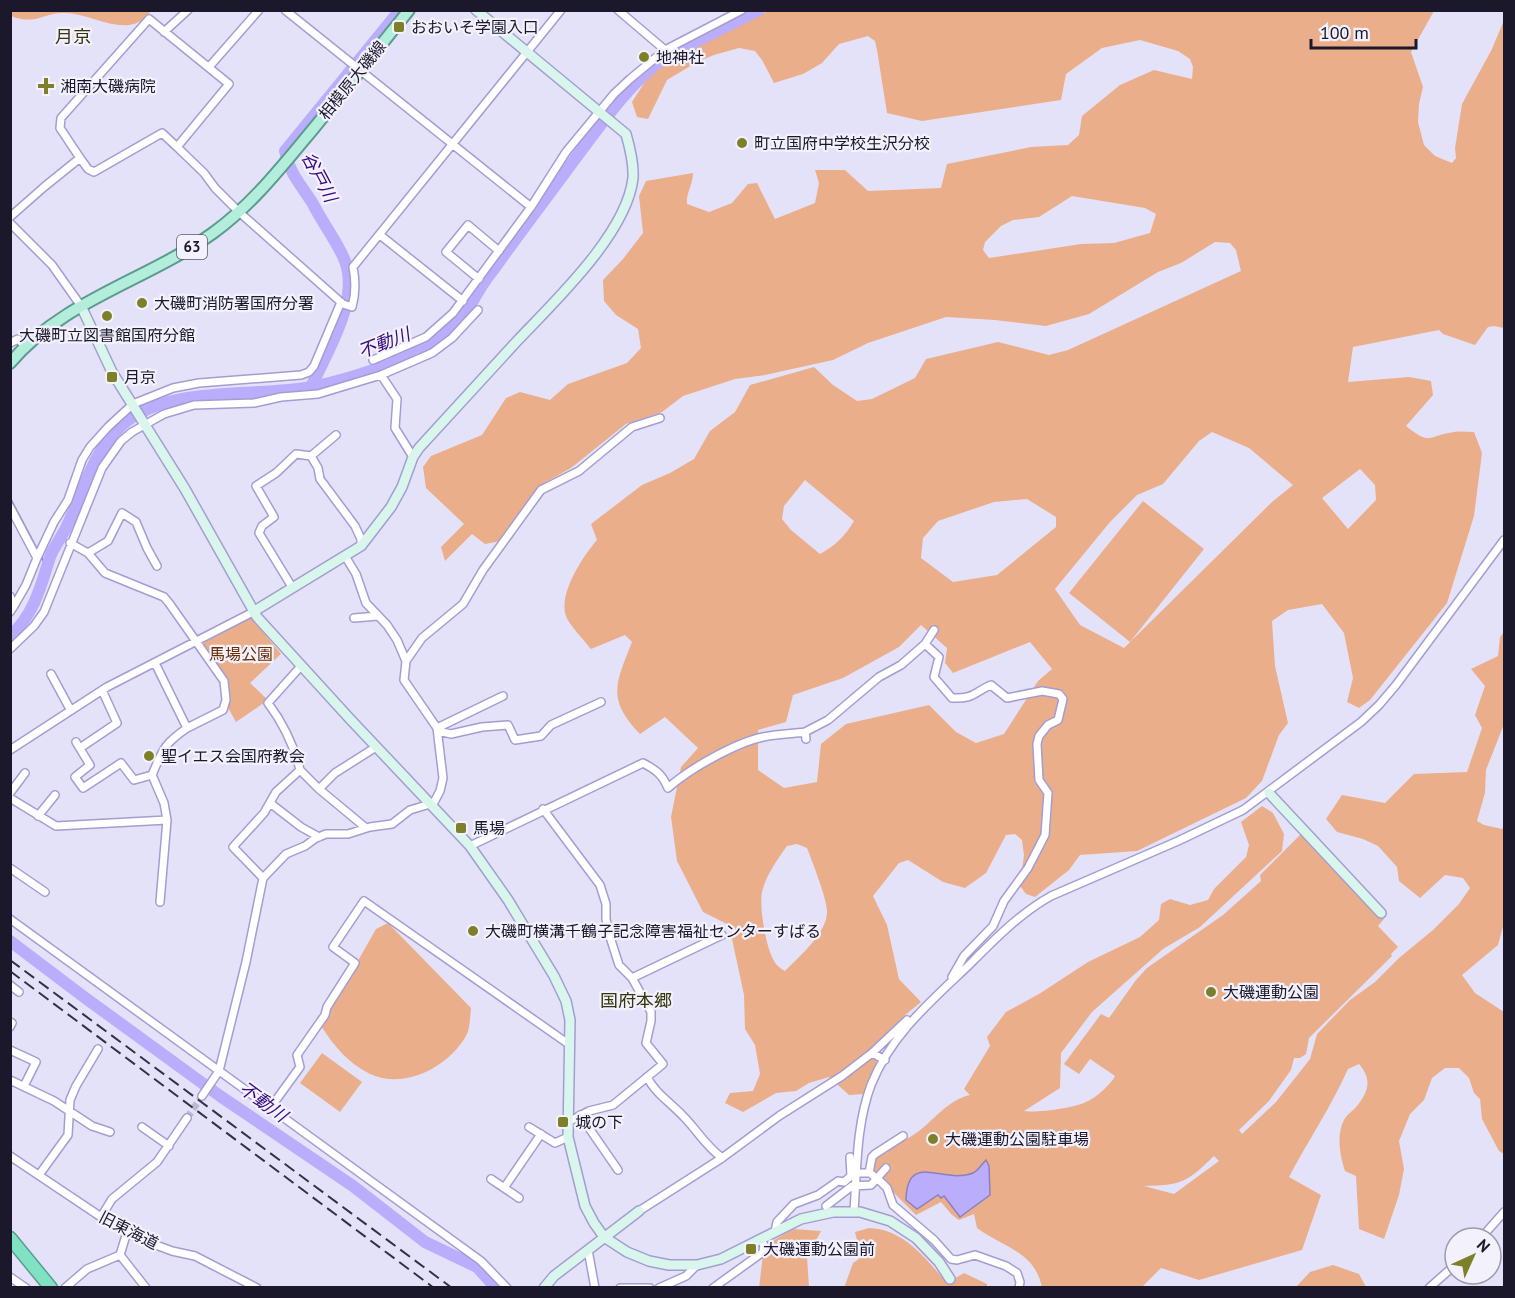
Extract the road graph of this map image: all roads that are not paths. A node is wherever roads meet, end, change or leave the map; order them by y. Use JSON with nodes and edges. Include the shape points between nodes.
{"nodes":[{"id":1,"x":188,"y":10,"type":"edge"},
{"id":2,"x":259,"y":10,"type":"edge"},
{"id":3,"x":285,"y":10,"type":"edge"},
{"id":4,"x":409,"y":10,"type":"edge"},
{"id":5,"x":476,"y":10,"type":"edge"},
{"id":6,"x":561,"y":10,"type":"edge"},
{"id":7,"x":618,"y":10,"type":"edge"},
{"id":8,"x":740,"y":11,"type":"edge"},
{"id":9,"x":164,"y":32,"type":"junction"},
{"id":10,"x":666,"y":50,"type":"junction"},
{"id":11,"x":527,"y":52,"type":"junction"},
{"id":12,"x":209,"y":67,"type":"junction"},
{"id":13,"x":357,"y":68,"type":"junction"},
{"id":14,"x":600,"y":111,"type":"junction"},
{"id":15,"x":453,"y":144,"type":"junction"},
{"id":16,"x":177,"y":147,"type":"junction"},
{"id":17,"x":80,"y":158,"type":"junction"},
{"id":18,"x":531,"y":207,"type":"junction"},
{"id":19,"x":239,"y":212,"type":"junction"},
{"id":20,"x":10,"y":218,"type":"edge"},
{"id":21,"x":10,"y":223,"type":"edge"},
{"id":22,"x":380,"y":235,"type":"junction"},
{"id":23,"x":499,"y":251,"type":"junction"},
{"id":24,"x":479,"y":279,"type":"junction"},
{"id":25,"x":463,"y":301,"type":"junction"},
{"id":26,"x":342,"y":303,"type":"junction"},
{"id":27,"x":81,"y":306,"type":"junction"},
{"id":28,"x":478,"y":310,"type":"dead end"},
{"id":29,"x":10,"y":343,"type":"edge"},
{"id":30,"x":25,"y":346,"type":"junction"},
{"id":31,"x":373,"y":360,"type":"dead end"},
{"id":32,"x":10,"y":363,"type":"edge"},
{"id":33,"x":381,"y":375,"type":"junction"},
{"id":34,"x":134,"y":406,"type":"junction"},
{"id":35,"x":660,"y":418,"type":"dead end"},
{"id":36,"x":144,"y":421,"type":"junction"},
{"id":37,"x":336,"y":435,"type":"dead end"},
{"id":38,"x":311,"y":456,"type":"junction"},
{"id":39,"x":413,"y":457,"type":"junction"},
{"id":40,"x":10,"y":507,"type":"edge"},
{"id":41,"x":1504,"y":540,"type":"edge"},
{"id":42,"x":70,"y":543,"type":"junction"},
{"id":43,"x":361,"y":546,"type":"junction"},
{"id":44,"x":88,"y":553,"type":"junction"},
{"id":45,"x":345,"y":556,"type":"junction"},
{"id":46,"x":37,"y":558,"type":"junction"},
{"id":47,"x":158,"y":566,"type":"dead end"},
{"id":48,"x":292,"y":587,"type":"junction"},
{"id":49,"x":10,"y":596,"type":"edge"},
{"id":50,"x":366,"y":603,"type":"junction"},
{"id":51,"x":12,"y":609,"type":"edge"},
{"id":52,"x":253,"y":612,"type":"junction"},
{"id":53,"x":378,"y":616,"type":"junction"},
{"id":54,"x":934,"y":630,"type":"dead end"},
{"id":55,"x":196,"y":642,"type":"junction"},
{"id":56,"x":925,"y":644,"type":"junction"},
{"id":57,"x":10,"y":649,"type":"edge"},
{"id":58,"x":406,"y":661,"type":"junction"},
{"id":59,"x":155,"y":663,"type":"junction"},
{"id":60,"x":301,"y":666,"type":"junction"},
{"id":61,"x":51,"y":674,"type":"dead end"},
{"id":62,"x":102,"y":690,"type":"junction"},
{"id":63,"x":503,"y":696,"type":"dead end"},
{"id":64,"x":601,"y":702,"type":"dead end"},
{"id":65,"x":70,"y":709,"type":"junction"},
{"id":66,"x":187,"y":728,"type":"junction"},
{"id":67,"x":437,"y":729,"type":"junction"},
{"id":68,"x":376,"y":747,"type":"junction"},
{"id":69,"x":10,"y":750,"type":"edge"},
{"id":70,"x":300,"y":770,"type":"junction"},
{"id":71,"x":25,"y":773,"type":"dead end"},
{"id":72,"x":152,"y":775,"type":"junction"},
{"id":73,"x":319,"y":789,"type":"junction"},
{"id":74,"x":1269,"y":793,"type":"junction"},
{"id":75,"x":55,"y":795,"type":"dead end"},
{"id":76,"x":10,"y":796,"type":"edge"},
{"id":77,"x":270,"y":803,"type":"junction"},
{"id":78,"x":431,"y":805,"type":"junction"},
{"id":79,"x":543,"y":809,"type":"junction"},
{"id":80,"x":38,"y":816,"type":"junction"},
{"id":81,"x":167,"y":820,"type":"junction"},
{"id":82,"x":366,"y":828,"type":"junction"},
{"id":83,"x":319,"y":837,"type":"junction"},
{"id":84,"x":470,"y":846,"type":"junction"},
{"id":85,"x":10,"y":868,"type":"edge"},
{"id":86,"x":263,"y":878,"type":"junction"},
{"id":87,"x":45,"y":892,"type":"dead end"},
{"id":88,"x":160,"y":902,"type":"dead end"},
{"id":89,"x":1382,"y":913,"type":"dead end"},
{"id":90,"x":10,"y":919,"type":"edge"},
{"id":91,"x":722,"y":935,"type":"dead end"},
{"id":92,"x":632,"y":978,"type":"junction"},
{"id":93,"x":10,"y":985,"type":"edge"},
{"id":94,"x":948,"y":985,"type":"junction"},
{"id":95,"x":19,"y":992,"type":"dead end"},
{"id":96,"x":914,"y":1017,"type":"junction"},
{"id":97,"x":10,"y":1022,"type":"edge"},
{"id":98,"x":10,"y":1027,"type":"edge"},
{"id":99,"x":570,"y":1045,"type":"junction"},
{"id":100,"x":98,"y":1049,"type":"dead end"},
{"id":101,"x":10,"y":1050,"type":"edge"},
{"id":102,"x":872,"y":1053,"type":"junction"},
{"id":103,"x":885,"y":1060,"type":"junction"},
{"id":104,"x":219,"y":1071,"type":"junction"},
{"id":105,"x":647,"y":1077,"type":"junction"},
{"id":106,"x":10,"y":1080,"type":"edge"},
{"id":107,"x":24,"y":1086,"type":"junction"},
{"id":108,"x":202,"y":1096,"type":"tunnel mouth"},
{"id":109,"x":271,"y":1107,"type":"junction"},
{"id":110,"x":69,"y":1113,"type":"junction"},
{"id":111,"x":580,"y":1115,"type":"junction"},
{"id":112,"x":187,"y":1118,"type":"tunnel mouth"},
{"id":113,"x":568,"y":1122,"type":"junction"},
{"id":114,"x":142,"y":1127,"type":"dead end"},
{"id":115,"x":530,"y":1127,"type":"dead end"},
{"id":116,"x":110,"y":1132,"type":"dead end"},
{"id":117,"x":540,"y":1134,"type":"junction"},
{"id":118,"x":568,"y":1137,"type":"junction"},
{"id":119,"x":903,"y":1137,"type":"dead end"},
{"id":120,"x":169,"y":1146,"type":"junction"},
{"id":121,"x":10,"y":1156,"type":"edge"},
{"id":122,"x":849,"y":1157,"type":"dead end"},
{"id":123,"x":722,"y":1158,"type":"junction"},
{"id":124,"x":886,"y":1168,"type":"dead end"},
{"id":125,"x":618,"y":1170,"type":"dead end"},
{"id":126,"x":857,"y":1173,"type":"junction"},
{"id":127,"x":869,"y":1173,"type":"junction"},
{"id":128,"x":39,"y":1175,"type":"junction"},
{"id":129,"x":491,"y":1179,"type":"dead end"},
{"id":130,"x":876,"y":1179,"type":"junction"},
{"id":131,"x":856,"y":1185,"type":"junction"},
{"id":132,"x":504,"y":1188,"type":"junction"},
{"id":133,"x":519,"y":1198,"type":"dead end"},
{"id":134,"x":826,"y":1206,"type":"dead end"},
{"id":135,"x":639,"y":1211,"type":"joint"},
{"id":136,"x":854,"y":1211,"type":"junction"},
{"id":137,"x":1504,"y":1212,"type":"edge"},
{"id":138,"x":100,"y":1217,"type":"junction"},
{"id":139,"x":1492,"y":1226,"type":"edge"},
{"id":140,"x":127,"y":1232,"type":"junction"},
{"id":141,"x":775,"y":1232,"type":"junction"},
{"id":142,"x":604,"y":1237,"type":"junction"},
{"id":143,"x":10,"y":1238,"type":"edge"},
{"id":144,"x":760,"y":1239,"type":"junction"},
{"id":145,"x":588,"y":1250,"type":"junction"},
{"id":146,"x":120,"y":1255,"type":"junction"},
{"id":147,"x":697,"y":1265,"type":"junction"},
{"id":148,"x":1443,"y":1275,"type":"edge"},
{"id":149,"x":10,"y":1277,"type":"edge"},
{"id":150,"x":950,"y":1279,"type":"dead end"},
{"id":151,"x":26,"y":1287,"type":"edge"},
{"id":152,"x":51,"y":1287,"type":"edge"},
{"id":153,"x":65,"y":1287,"type":"edge"},
{"id":154,"x":146,"y":1287,"type":"edge"},
{"id":155,"x":256,"y":1287,"type":"edge"},
{"id":156,"x":507,"y":1287,"type":"edge"},
{"id":157,"x":544,"y":1287,"type":"edge"},
{"id":158,"x":595,"y":1287,"type":"edge"},
{"id":159,"x":620,"y":1287,"type":"edge"},
{"id":160,"x":650,"y":1287,"type":"edge"},
{"id":161,"x":659,"y":1287,"type":"edge"},
{"id":162,"x":714,"y":1287,"type":"edge"},
{"id":163,"x":1019,"y":1287,"type":"edge"},
{"id":164,"x":1429,"y":1287,"type":"edge"}],
"edges":[{"from":1,"to":9,"type":"street"},
{"from":2,"to":12,"type":"street"},
{"from":3,"to":13,"type":"street"},
{"from":4,"to":13,"type":"main road","name":"相模原大磯線","number":"63"},
{"from":5,"to":11,"type":"street"},
{"from":6,"to":11,"type":"street"},
{"from":7,"to":10,"type":"street"},
{"from":8,"to":10,"type":"street"},
{"from":9,"to":12,"type":"street"},
{"from":9,"to":17,"type":"street","via":[[149,19],[61,118],[60,129]]},
{"from":10,"to":14,"type":"street","via":[[630,79]]},
{"from":11,"to":14,"type":"street"},
{"from":11,"to":15,"type":"street"},
{"from":12,"to":16,"type":"street","via":[[229,84]]},
{"from":13,"to":15,"type":"street"},
{"from":13,"to":19,"type":"main road","name":"相模原大磯線","number":"63","via":[[288,159]]},
{"from":14,"to":18,"type":"street","via":[[566,152]]},
{"from":14,"to":39,"type":"street","via":[[626,134],[632,154],[633,178],[623,210],[593,260]]},
{"from":15,"to":18,"type":"street"},
{"from":15,"to":22,"type":"street"},
{"from":16,"to":17,"type":"street","via":[[162,134],[94,172]]},
{"from":16,"to":19,"type":"street"},
{"from":17,"to":20,"type":"street"},
{"from":18,"to":23,"type":"street"},
{"from":19,"to":26,"type":"street"},
{"from":19,"to":27,"type":"main road","name":"相模原大磯線","number":"63","via":[[192,247]]},
{"from":21,"to":27,"type":"street","via":[[52,265]]},
{"from":22,"to":25,"type":"street"},
{"from":22,"to":26,"type":"street","via":[[353,267],[356,288],[352,307]]},
{"from":23,"to":24,"type":"street"},
{"from":23,"to":24,"type":"street","via":[[468,225],[446,252]]},
{"from":24,"to":25,"type":"street"},
{"from":25,"to":31,"type":"street","via":[[426,337]]},
{"from":26,"to":34,"type":"street","via":[[309,372],[183,386],[153,395]]},
{"from":27,"to":30,"type":"main road","name":"相模原大磯線","number":"63"},
{"from":27,"to":34,"type":"street","via":[[104,357]]},
{"from":28,"to":33,"type":"street","via":[[432,353]]},
{"from":29,"to":30,"type":"street","via":[[18,339]]},
{"from":30,"to":32,"type":"main road","name":"相模原大磯線","number":"63"},
{"from":33,"to":36,"type":"street","via":[[318,394],[254,403],[194,405]]},
{"from":33,"to":39,"type":"street","via":[[397,399],[395,428]]},
{"from":34,"to":36,"type":"street"},
{"from":34,"to":46,"type":"street","via":[[90,447]]},
{"from":35,"to":58,"type":"street","via":[[632,428],[579,471],[541,489],[463,604],[422,638]]},
{"from":36,"to":42,"type":"street","via":[[107,459]]},
{"from":36,"to":52,"type":"street"},
{"from":37,"to":38,"type":"street"},
{"from":38,"to":43,"type":"street","via":[[320,479],[355,526]]},
{"from":38,"to":48,"type":"street","via":[[296,454],[256,486],[274,517],[259,532]]},
{"from":39,"to":43,"type":"street","via":[[391,507]]},
{"from":40,"to":46,"type":"street"},
{"from":41,"to":74,"type":"street","via":[[1379,705]]},
{"from":42,"to":44,"type":"street"},
{"from":42,"to":57,"type":"street","via":[[44,612]]},
{"from":43,"to":45,"type":"street"},
{"from":44,"to":47,"type":"street","via":[[108,541],[122,513],[136,522]]},
{"from":44,"to":55,"type":"street","via":[[105,573],[164,597]]},
{"from":45,"to":48,"type":"street"},
{"from":45,"to":50,"type":"street"},
{"from":46,"to":51,"type":"street"},
{"from":48,"to":52,"type":"street"},
{"from":49,"to":51,"type":"street"},
{"from":50,"to":53,"type":"street"},
{"from":50,"to":53,"type":"street","via":[[354,618]]},
{"from":52,"to":55,"type":"street"},
{"from":52,"to":60,"type":"street"},
{"from":53,"to":58,"type":"street","via":[[398,640]]},
{"from":54,"to":56,"type":"street"},
{"from":55,"to":59,"type":"street"},
{"from":55,"to":66,"type":"street","via":[[224,681],[226,700],[223,710]]},
{"from":56,"to":79,"type":"street","via":[[806,736],[762,737],[746,743],[693,768],[668,788],[657,770],[643,763]]},
{"from":56,"to":94,"type":"street","via":[[939,657],[934,677],[952,698],[976,695],[991,685],[1006,698],[1042,691],[1059,694],[1063,699],[1058,720],[1048,725],[1036,744],[1039,780],[1048,793],[1045,835],[993,926],[964,956]]},
{"from":58,"to":67,"type":"street","via":[[404,680]]},
{"from":59,"to":62,"type":"street"},
{"from":59,"to":66,"type":"street"},
{"from":60,"to":68,"type":"street"},
{"from":60,"to":70,"type":"street","via":[[268,703],[296,754]]},
{"from":61,"to":65,"type":"street"},
{"from":62,"to":65,"type":"street"},
{"from":62,"to":72,"type":"street","via":[[117,723],[78,745],[90,765],[75,777],[82,788],[120,763],[134,780]]},
{"from":63,"to":67,"type":"street"},
{"from":64,"to":67,"type":"street","via":[[551,725],[541,736],[514,740],[508,726],[451,734]]},
{"from":65,"to":69,"type":"street"},
{"from":66,"to":72,"type":"street","via":[[162,749]]},
{"from":67,"to":78,"type":"street","via":[[443,778],[441,791]]},
{"from":68,"to":73,"type":"street","via":[[335,773]]},
{"from":68,"to":78,"type":"street"},
{"from":70,"to":73,"type":"street"},
{"from":70,"to":77,"type":"street"},
{"from":71,"to":76,"type":"street"},
{"from":72,"to":81,"type":"street"},
{"from":73,"to":82,"type":"street"},
{"from":74,"to":89,"type":"street"},
{"from":74,"to":94,"type":"street","via":[[1243,810],[1034,906]]},
{"from":75,"to":80,"type":"street"},
{"from":76,"to":80,"type":"street"},
{"from":77,"to":83,"type":"street"},
{"from":77,"to":86,"type":"street","via":[[233,847]]},
{"from":78,"to":82,"type":"street","via":[[410,810],[392,824]]},
{"from":78,"to":84,"type":"street"},
{"from":79,"to":84,"type":"street"},
{"from":79,"to":92,"type":"street","via":[[600,885],[619,965]]},
{"from":80,"to":81,"type":"street","via":[[56,826]]},
{"from":81,"to":88,"type":"street"},
{"from":82,"to":83,"type":"street"},
{"from":83,"to":86,"type":"street","via":[[286,855]]},
{"from":84,"to":99,"type":"street","via":[[503,891],[554,976],[566,1001]]},
{"from":85,"to":87,"type":"street"},
{"from":86,"to":104,"type":"street"},
{"from":90,"to":104,"type":"street"},
{"from":91,"to":92,"type":"street"},
{"from":92,"to":105,"type":"street","via":[[651,1012],[646,1043],[663,1064]]},
{"from":93,"to":95,"type":"street"},
{"from":94,"to":96,"type":"street"},
{"from":96,"to":102,"type":"street"},
{"from":96,"to":103,"type":"street"},
{"from":97,"to":98,"type":"street"},
{"from":99,"to":109,"type":"street","via":[[364,901],[333,947],[355,963],[297,1055],[300,1067]]},
{"from":99,"to":113,"type":"street"},
{"from":100,"to":110,"type":"street","via":[[75,1086]]},
{"from":101,"to":107,"type":"street","via":[[36,1062]]},
{"from":102,"to":103,"type":"street"},
{"from":102,"to":123,"type":"street"},
{"from":103,"to":126,"type":"street","via":[[864,1111]]},
{"from":104,"to":108,"type":"street"},
{"from":104,"to":109,"type":"street"},
{"from":105,"to":111,"type":"street","via":[[613,1105]]},
{"from":105,"to":123,"type":"street"},
{"from":106,"to":107,"type":"street"},
{"from":107,"to":110,"type":"street"},
{"from":109,"to":156,"type":"street","via":[[481,1261]]},
{"from":110,"to":116,"type":"street"},
{"from":110,"to":128,"type":"street","via":[[68,1136]]},
{"from":111,"to":113,"type":"street"},
{"from":111,"to":125,"type":"street"},
{"from":112,"to":120,"type":"street"},
{"from":113,"to":118,"type":"street"},
{"from":114,"to":120,"type":"street"},
{"from":115,"to":117,"type":"street"},
{"from":117,"to":118,"type":"street","via":[[555,1143]]},
{"from":117,"to":132,"type":"street"},
{"from":118,"to":142,"type":"street","via":[[585,1206]]},
{"from":119,"to":127,"type":"street","via":[[875,1154]]},
{"from":120,"to":138,"type":"street","via":[[157,1162],[112,1199]]},
{"from":121,"to":128,"type":"street","name":"旧東海道"},
{"from":122,"to":141,"type":"street","via":[[851,1176],[794,1204],[777,1222]]},
{"from":123,"to":135,"type":"street"},
{"from":124,"to":130,"type":"street"},
{"from":126,"to":127,"type":"street"},
{"from":126,"to":131,"type":"street"},
{"from":127,"to":130,"type":"street"},
{"from":128,"to":138,"type":"street","name":"旧東海道"},
{"from":129,"to":132,"type":"street"},
{"from":130,"to":131,"type":"street","via":[[871,1185]]},
{"from":130,"to":163,"type":"street","via":[[887,1188],[893,1205],[951,1259],[975,1255],[1006,1266],[1017,1274]]},
{"from":131,"to":134,"type":"street"},
{"from":131,"to":136,"type":"street"},
{"from":132,"to":133,"type":"street"},
{"from":135,"to":142,"type":"street"},
{"from":136,"to":141,"type":"street","via":[[812,1216]]},
{"from":136,"to":150,"type":"street","via":[[878,1216],[903,1229],[927,1250]]},
{"from":137,"to":139,"type":"street"},
{"from":138,"to":140,"type":"street","name":"旧東海道"},
{"from":140,"to":146,"type":"street"},
{"from":140,"to":155,"type":"street","name":"旧東海道","via":[[195,1256]]},
{"from":141,"to":144,"type":"street"},
{"from":142,"to":145,"type":"street"},
{"from":142,"to":147,"type":"street","via":[[649,1261],[669,1266]]},
{"from":143,"to":152,"type":"highway"},
{"from":144,"to":147,"type":"street","via":[[721,1259]]},
{"from":144,"to":162,"type":"street","via":[[763,1252]]},
{"from":145,"to":157,"type":"street"},
{"from":145,"to":158,"type":"street"},
{"from":146,"to":153,"type":"street","via":[[87,1269]]},
{"from":146,"to":154,"type":"street"},
{"from":147,"to":161,"type":"street","via":[[686,1276]]},
{"from":148,"to":164,"type":"street"},
{"from":149,"to":151,"type":"street"},
{"from":159,"to":160,"type":"street"}]}
